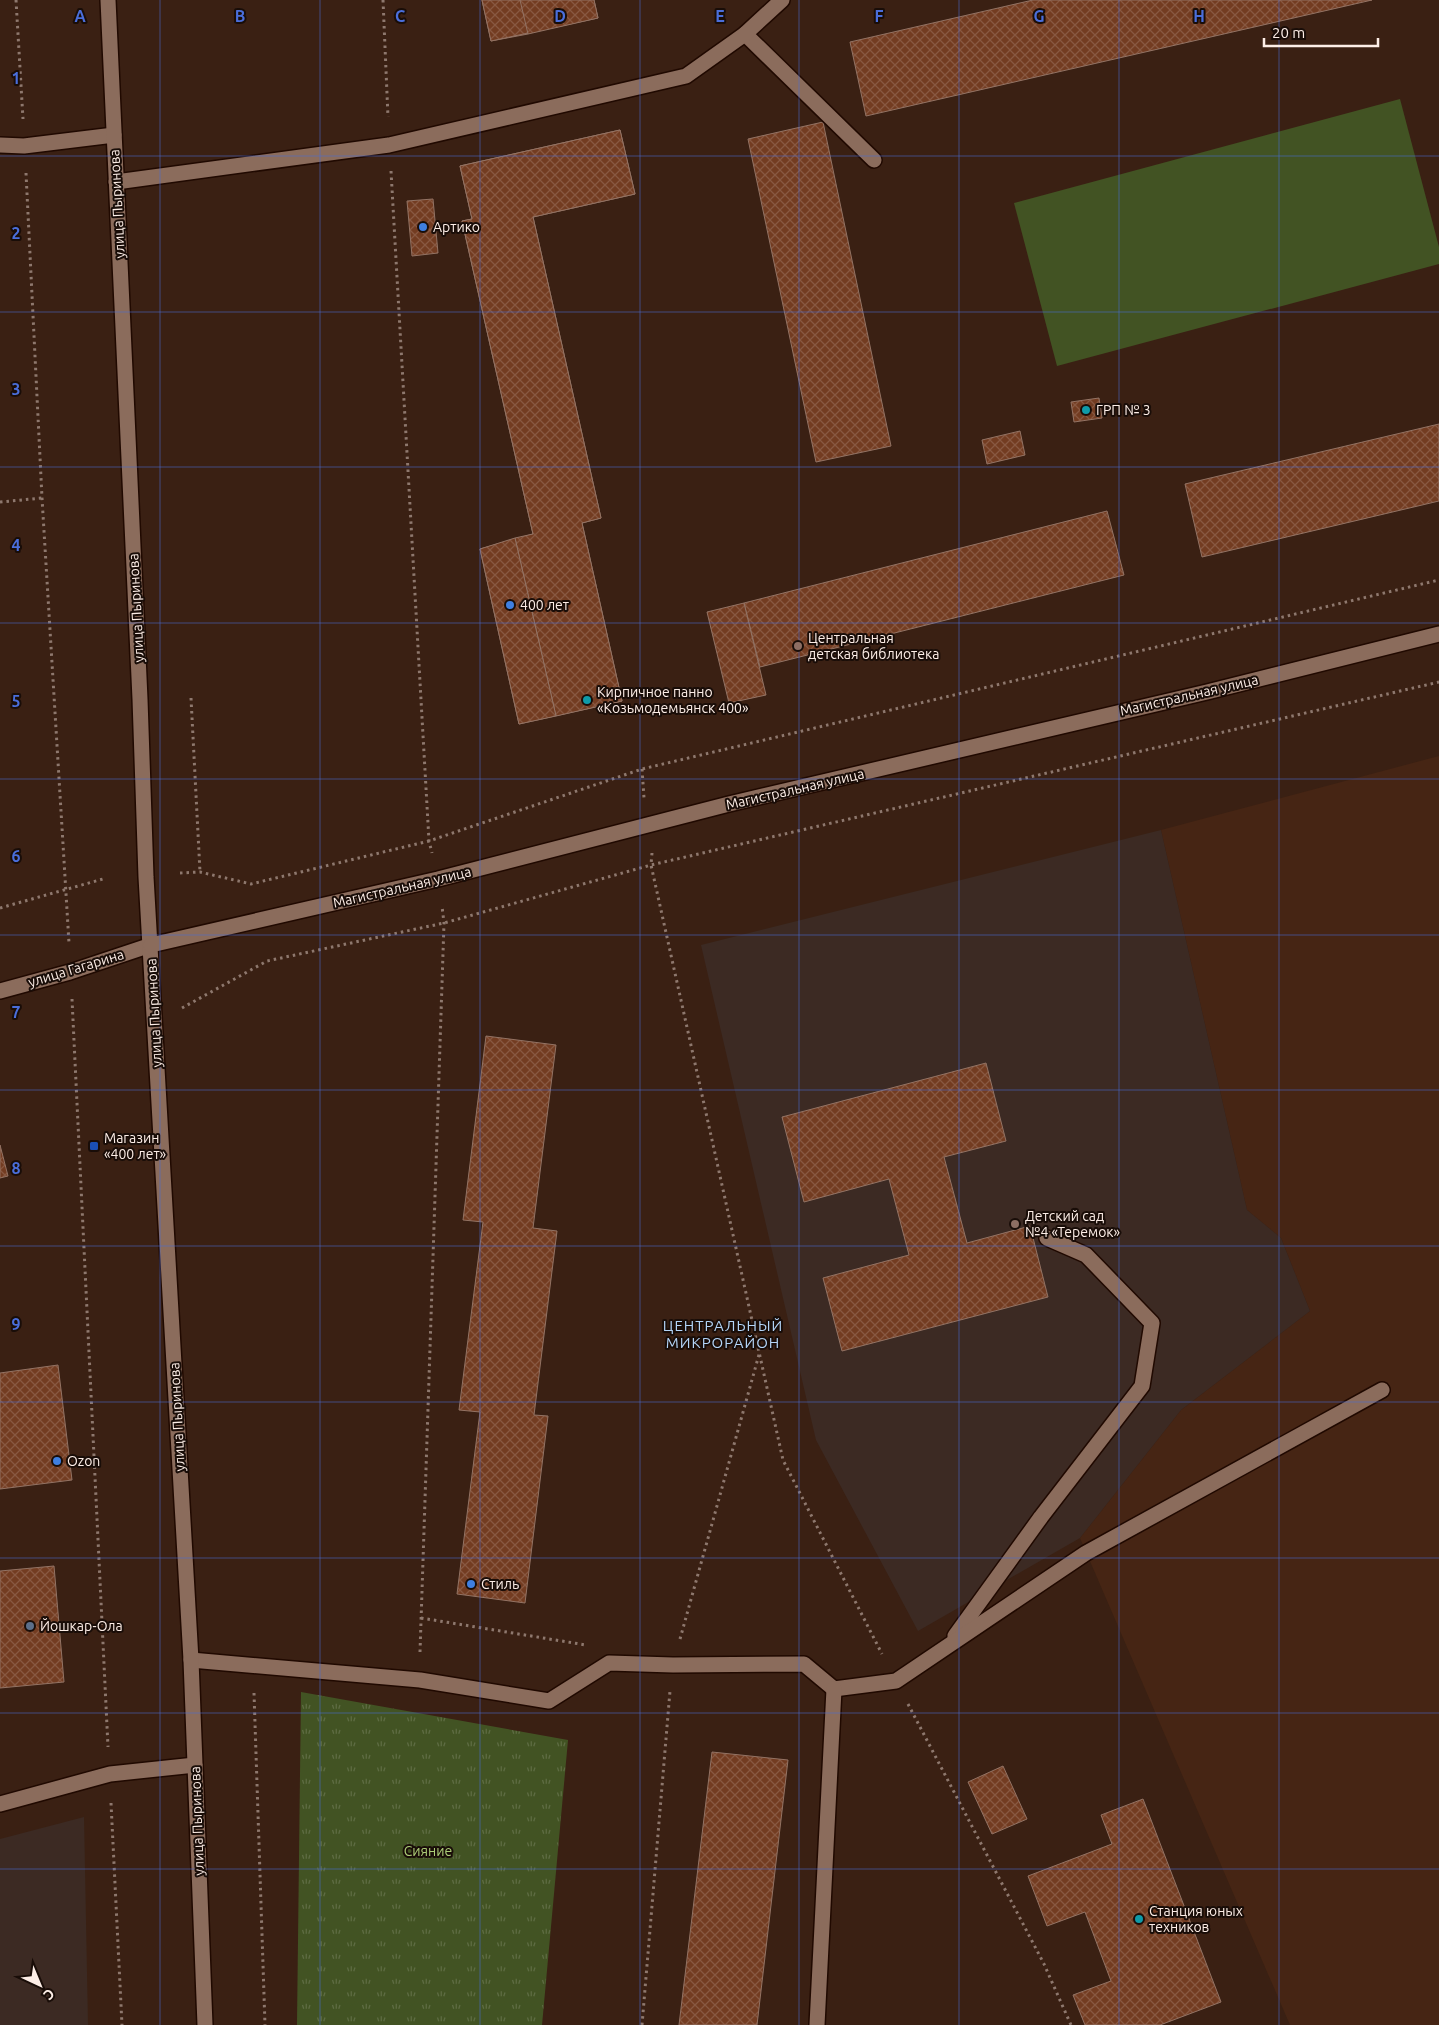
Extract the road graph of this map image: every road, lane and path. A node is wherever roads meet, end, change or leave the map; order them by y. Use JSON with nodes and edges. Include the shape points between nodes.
{"nodes":[{"id":1,"x":16,"y":0,"type":"edge"},
{"id":2,"x":108,"y":0,"type":"edge"},
{"id":3,"x":383,"y":0,"type":"edge"},
{"id":4,"x":782,"y":0,"type":"edge"},
{"id":5,"x":745,"y":34,"type":"junction"},
{"id":6,"x":114,"y":135,"type":"junction"},
{"id":7,"x":0,"y":145,"type":"edge"},
{"id":8,"x":389,"y":145,"type":"junction"},
{"id":9,"x":24,"y":146,"type":"junction"},
{"id":10,"x":874,"y":160,"type":"dead end"},
{"id":11,"x":116,"y":182,"type":"junction"},
{"id":12,"x":42,"y":498,"type":"junction"},
{"id":13,"x":0,"y":502,"type":"edge"},
{"id":14,"x":1439,"y":580,"type":"edge"},
{"id":15,"x":1439,"y":634,"type":"edge"},
{"id":16,"x":1439,"y":682,"type":"edge"},
{"id":17,"x":191,"y":698,"type":"dead end"},
{"id":18,"x":642,"y":769,"type":"junction"},
{"id":19,"x":645,"y":806,"type":"dead end"},
{"id":20,"x":429,"y":841,"type":"junction"},
{"id":21,"x":652,"y":853,"type":"dead end"},
{"id":22,"x":651,"y":865,"type":"junction"},
{"id":23,"x":200,"y":872,"type":"junction"},
{"id":24,"x":180,"y":873,"type":"dead end"},
{"id":25,"x":103,"y":879,"type":"dead end"},
{"id":26,"x":438,"y":879,"type":"junction"},
{"id":27,"x":67,"y":888,"type":"junction"},
{"id":28,"x":0,"y":908,"type":"edge"},
{"id":29,"x":444,"y":922,"type":"junction"},
{"id":30,"x":151,"y":945,"type":"junction"},
{"id":31,"x":70,"y":972,"type":"junction"},
{"id":32,"x":0,"y":991,"type":"edge"},
{"id":33,"x":155,"y":1023,"type":"junction"},
{"id":34,"x":1047,"y":1238,"type":"dead end"},
{"id":35,"x":1382,"y":1390,"type":"dead end"},
{"id":36,"x":948,"y":1646,"type":"junction"},
{"id":37,"x":191,"y":1660,"type":"junction"},
{"id":38,"x":254,"y":1666,"type":"junction"},
{"id":39,"x":420,"y":1680,"type":"junction"},
{"id":40,"x":896,"y":1681,"type":"junction"},
{"id":41,"x":834,"y":1689,"type":"junction"},
{"id":42,"x":195,"y":1765,"type":"junction"},
{"id":43,"x":110,"y":1774,"type":"junction"},
{"id":44,"x":0,"y":1804,"type":"edge"},
{"id":45,"x":122,"y":2025,"type":"edge"},
{"id":46,"x":205,"y":2025,"type":"edge"},
{"id":47,"x":265,"y":2025,"type":"edge"},
{"id":48,"x":817,"y":2025,"type":"edge"},
{"id":49,"x":1071,"y":2025,"type":"edge"}],
"edges":[{"from":1,"to":9,"type":"path"},
{"from":2,"to":6,"type":"main road","name":"улица Пыринова"},
{"from":3,"to":8,"type":"path"},
{"from":4,"to":5,"type":"main road"},
{"from":5,"to":8,"type":"main road","via":[[686,76]]},
{"from":5,"to":10,"type":"main road"},
{"from":6,"to":9,"type":"main road"},
{"from":6,"to":11,"type":"main road","name":"улица Пыринова"},
{"from":7,"to":9,"type":"main road"},
{"from":8,"to":11,"type":"main road"},
{"from":8,"to":20,"type":"path"},
{"from":9,"to":12,"type":"path"},
{"from":11,"to":30,"type":"main road","name":"улица Пыринова"},
{"from":12,"to":13,"type":"path"},
{"from":12,"to":27,"type":"path"},
{"from":14,"to":18,"type":"path"},
{"from":15,"to":26,"type":"main road","name":"Магистральная улица","via":[[729,804]]},
{"from":16,"to":22,"type":"path"},
{"from":17,"to":23,"type":"path"},
{"from":18,"to":19,"type":"path"},
{"from":18,"to":20,"type":"path"},
{"from":20,"to":23,"type":"path","via":[[251,884]]},
{"from":20,"to":26,"type":"path"},
{"from":21,"to":22,"type":"path"},
{"from":22,"to":29,"type":"path"},
{"from":22,"to":40,"type":"path","via":[[783,1460]]},
{"from":23,"to":24,"type":"path"},
{"from":25,"to":27,"type":"path"},
{"from":26,"to":29,"type":"path"},
{"from":26,"to":30,"type":"main road","name":"Магистральная улица"},
{"from":27,"to":28,"type":"path"},
{"from":27,"to":31,"type":"path"},
{"from":29,"to":33,"type":"path","via":[[267,961]]},
{"from":29,"to":39,"type":"path"},
{"from":30,"to":31,"type":"main road","name":"улица Гагарина"},
{"from":30,"to":33,"type":"main road","name":"улица Пыринова"},
{"from":31,"to":32,"type":"main road","name":"улица Гагарина"},
{"from":31,"to":43,"type":"path"},
{"from":33,"to":37,"type":"main road","name":"улица Пыринова"},
{"from":34,"to":36,"type":"main road","via":[[1086,1255],[1152,1323],[1142,1386],[1041,1517]]},
{"from":35,"to":36,"type":"main road","via":[[1086,1553]]},
{"from":36,"to":40,"type":"main road"},
{"from":37,"to":38,"type":"main road"},
{"from":37,"to":42,"type":"main road","name":"улица Пыринова"},
{"from":38,"to":39,"type":"main road"},
{"from":38,"to":47,"type":"path"},
{"from":39,"to":41,"type":"main road","via":[[549,1701],[609,1663],[804,1664]]},
{"from":40,"to":41,"type":"main road"},
{"from":40,"to":49,"type":"path","via":[[1044,1964]]},
{"from":41,"to":48,"type":"main road"},
{"from":42,"to":43,"type":"main road"},
{"from":42,"to":46,"type":"main road","name":"улица Пыринова"},
{"from":43,"to":44,"type":"main road"},
{"from":43,"to":45,"type":"path"}]}
